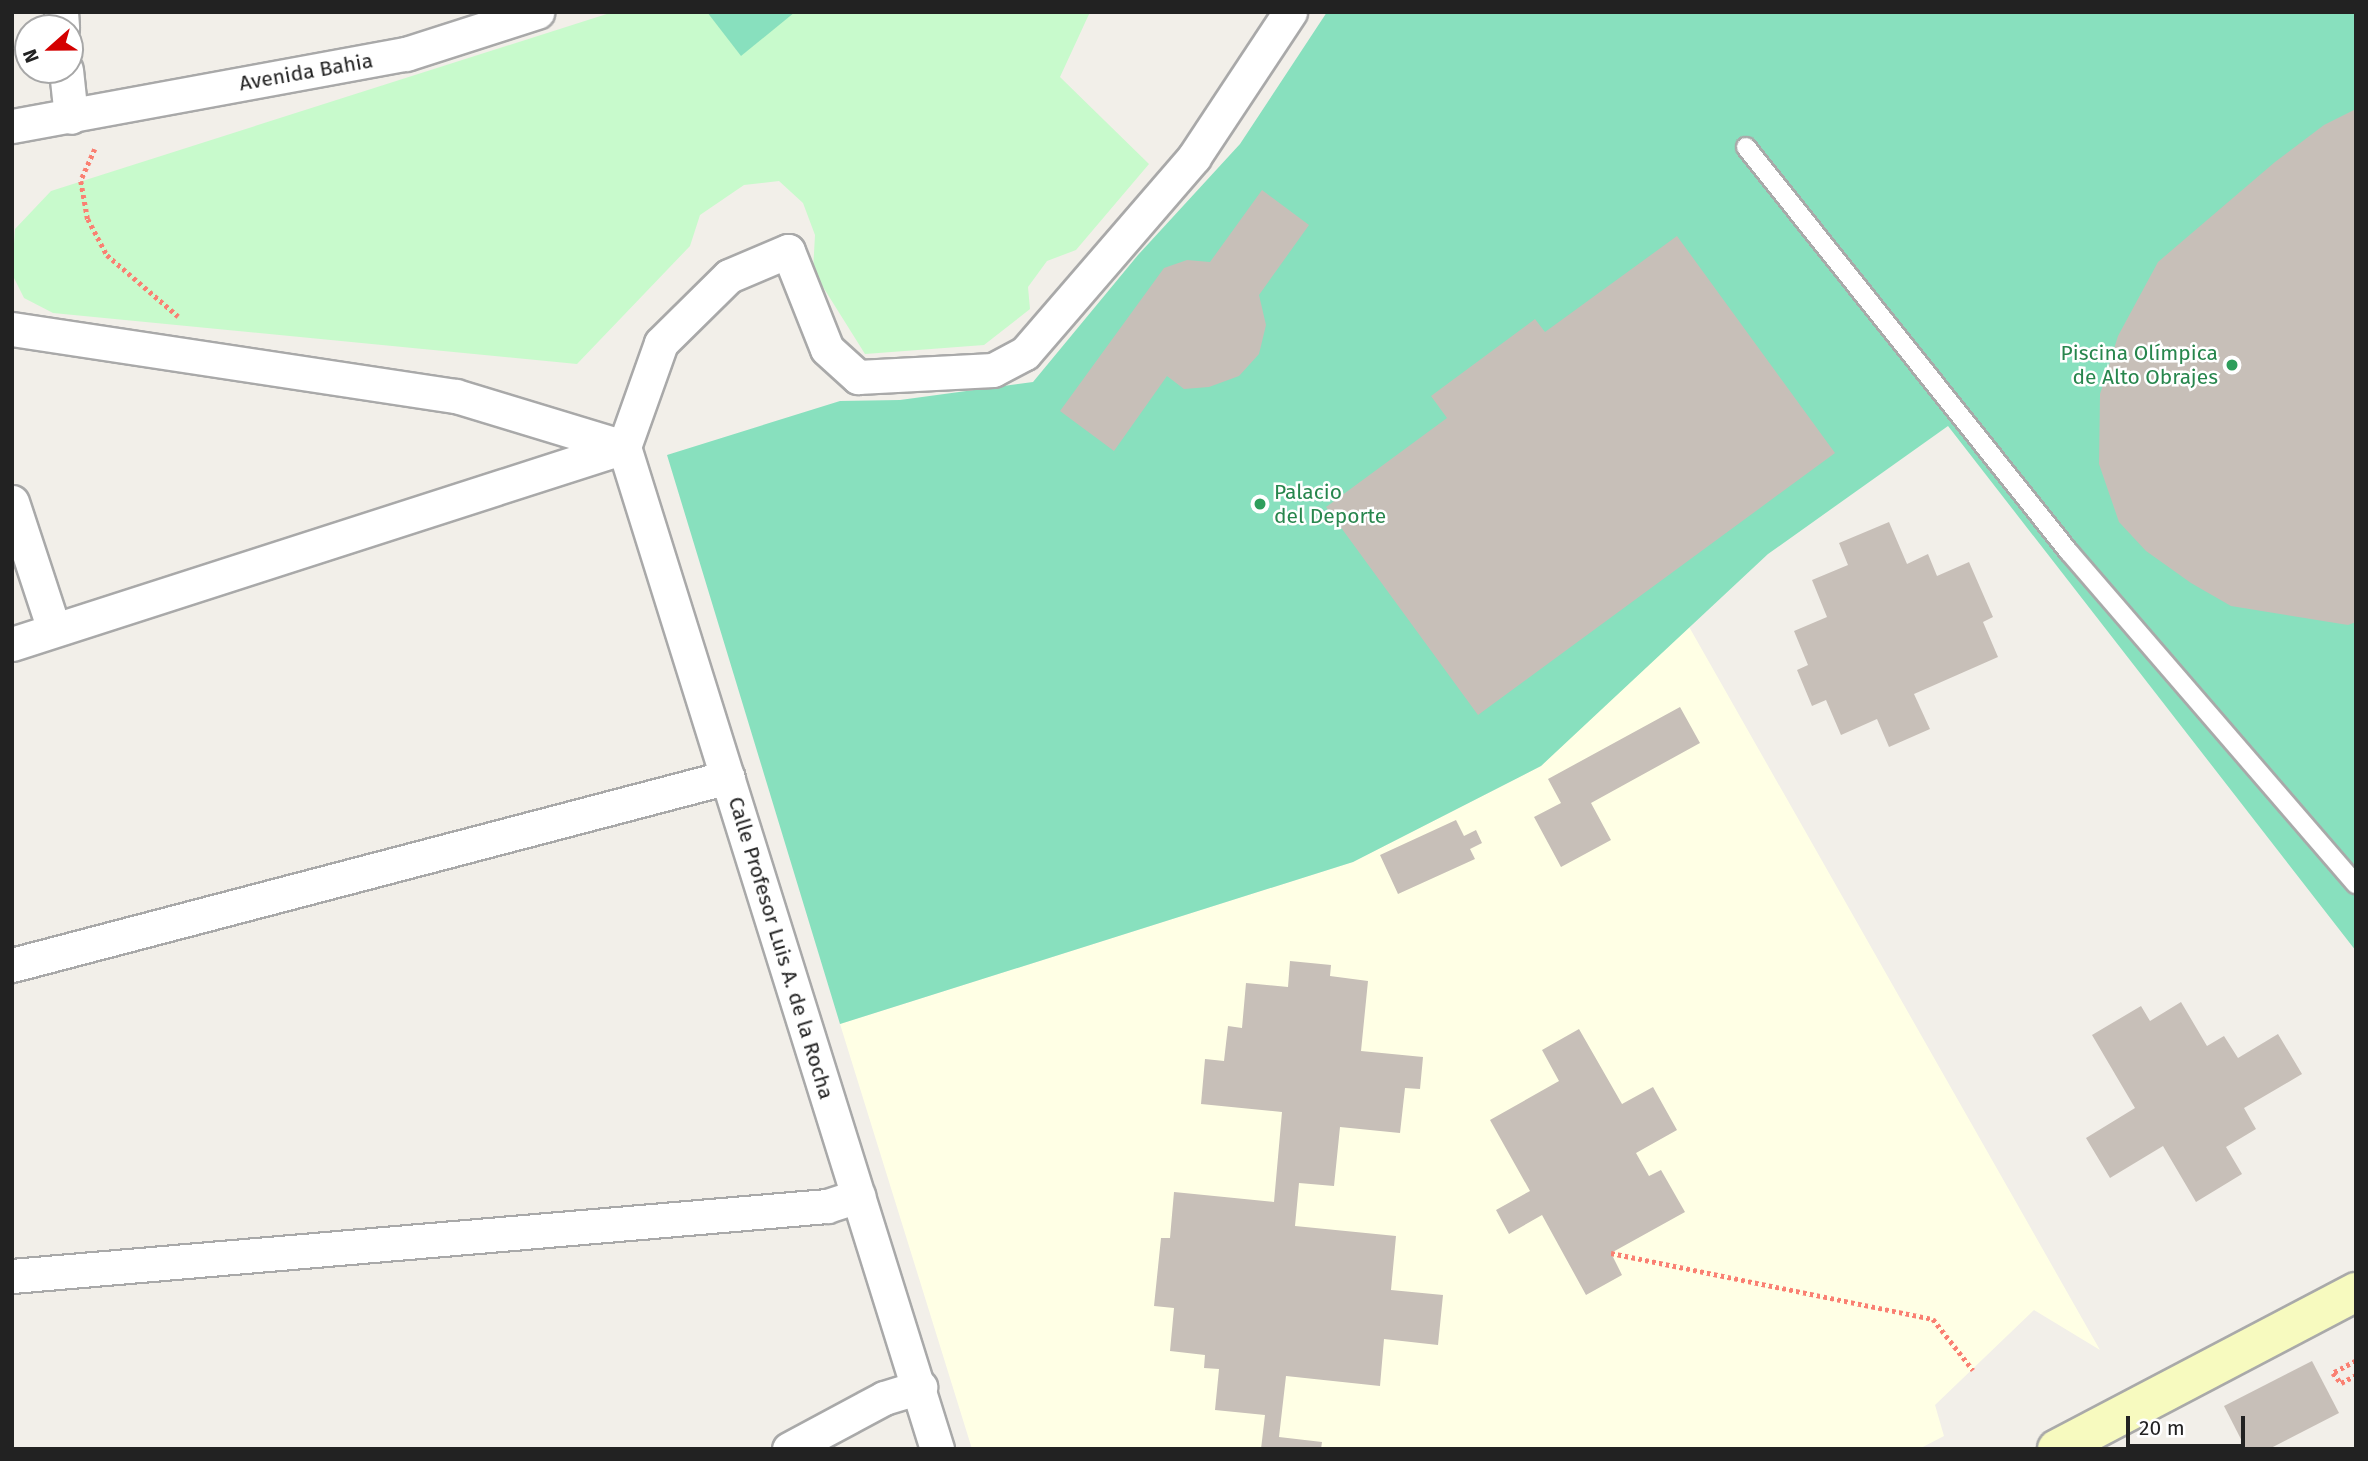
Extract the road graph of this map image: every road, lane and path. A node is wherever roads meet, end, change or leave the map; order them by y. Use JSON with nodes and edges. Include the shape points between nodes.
{"nodes":[{"id":1,"x":537,"y":12,"type":"edge"},
{"id":2,"x":1290,"y":12,"type":"edge"},
{"id":3,"x":67,"y":84,"type":"edge"},
{"id":4,"x":113,"y":107,"type":"junction"},
{"id":5,"x":71,"y":117,"type":"junction"},
{"id":6,"x":12,"y":126,"type":"edge"},
{"id":7,"x":1746,"y":147,"type":"dead end"},
{"id":8,"x":12,"y":151,"type":"edge"},
{"id":9,"x":14,"y":326,"type":"edge"},
{"id":10,"x":212,"y":361,"type":"junction"},
{"id":11,"x":624,"y":447,"type":"junction"},
{"id":12,"x":12,"y":502,"type":"edge"},
{"id":13,"x":53,"y":627,"type":"junction"},
{"id":14,"x":12,"y":643,"type":"edge"},
{"id":15,"x":728,"y":777,"type":"junction"},
{"id":16,"x":2356,"y":884,"type":"edge"},
{"id":17,"x":12,"y":965,"type":"edge"},
{"id":18,"x":858,"y":1196,"type":"junction"},
{"id":19,"x":1611,"y":1254,"type":"dead end"},
{"id":20,"x":12,"y":1276,"type":"edge"},
{"id":21,"x":2356,"y":1292,"type":"edge"},
{"id":22,"x":2356,"y":1361,"type":"edge"},
{"id":23,"x":1973,"y":1370,"type":"dead end"},
{"id":24,"x":2356,"y":1375,"type":"edge"},
{"id":25,"x":920,"y":1387,"type":"junction"},
{"id":26,"x":789,"y":1449,"type":"edge"},
{"id":27,"x":937,"y":1449,"type":"edge"},
{"id":28,"x":2057,"y":1449,"type":"edge"}],
"edges":[{"from":1,"to":4,"type":"street","name":"Avenida Bahia","via":[[406,54]]},
{"from":2,"to":11,"type":"street","via":[[1194,157],[1025,354],[993,370],[858,377],[827,349],[788,251],[729,276],[661,343]]},
{"from":3,"to":5,"type":"street"},
{"from":4,"to":5,"type":"street","name":"Avenida Bahia"},
{"from":4,"to":10,"type":"path","via":[[81,181],[88,219],[107,255],[189,326]]},
{"from":5,"to":6,"type":"street","name":"Avenida Bahia"},
{"from":5,"to":8,"type":"street","name":"Avenida Bahia"},
{"from":7,"to":16,"type":"lane","via":[[2069,552]]},
{"from":9,"to":10,"type":"street"},
{"from":10,"to":11,"type":"street","via":[[456,396]]},
{"from":11,"to":13,"type":"street"},
{"from":11,"to":15,"type":"street","name":"Calle Profesor Luis A. de la Rocha"},
{"from":12,"to":13,"type":"street"},
{"from":13,"to":14,"type":"street"},
{"from":15,"to":17,"type":"street"},
{"from":15,"to":18,"type":"street","name":"Calle Profesor Luis A. de la Rocha"},
{"from":18,"to":20,"type":"street","via":[[827,1206]]},
{"from":18,"to":25,"type":"street","name":"Calle Profesor Luis A. de la Rocha"},
{"from":19,"to":23,"type":"path","via":[[1933,1319]]},
{"from":21,"to":28,"type":"main road"},
{"from":22,"to":24,"type":"path","via":[[2333,1373],[2341,1383]]},
{"from":25,"to":26,"type":"street","via":[[884,1398]]},
{"from":25,"to":27,"type":"street","name":"Calle Profesor Luis A. de la Rocha"}]}
